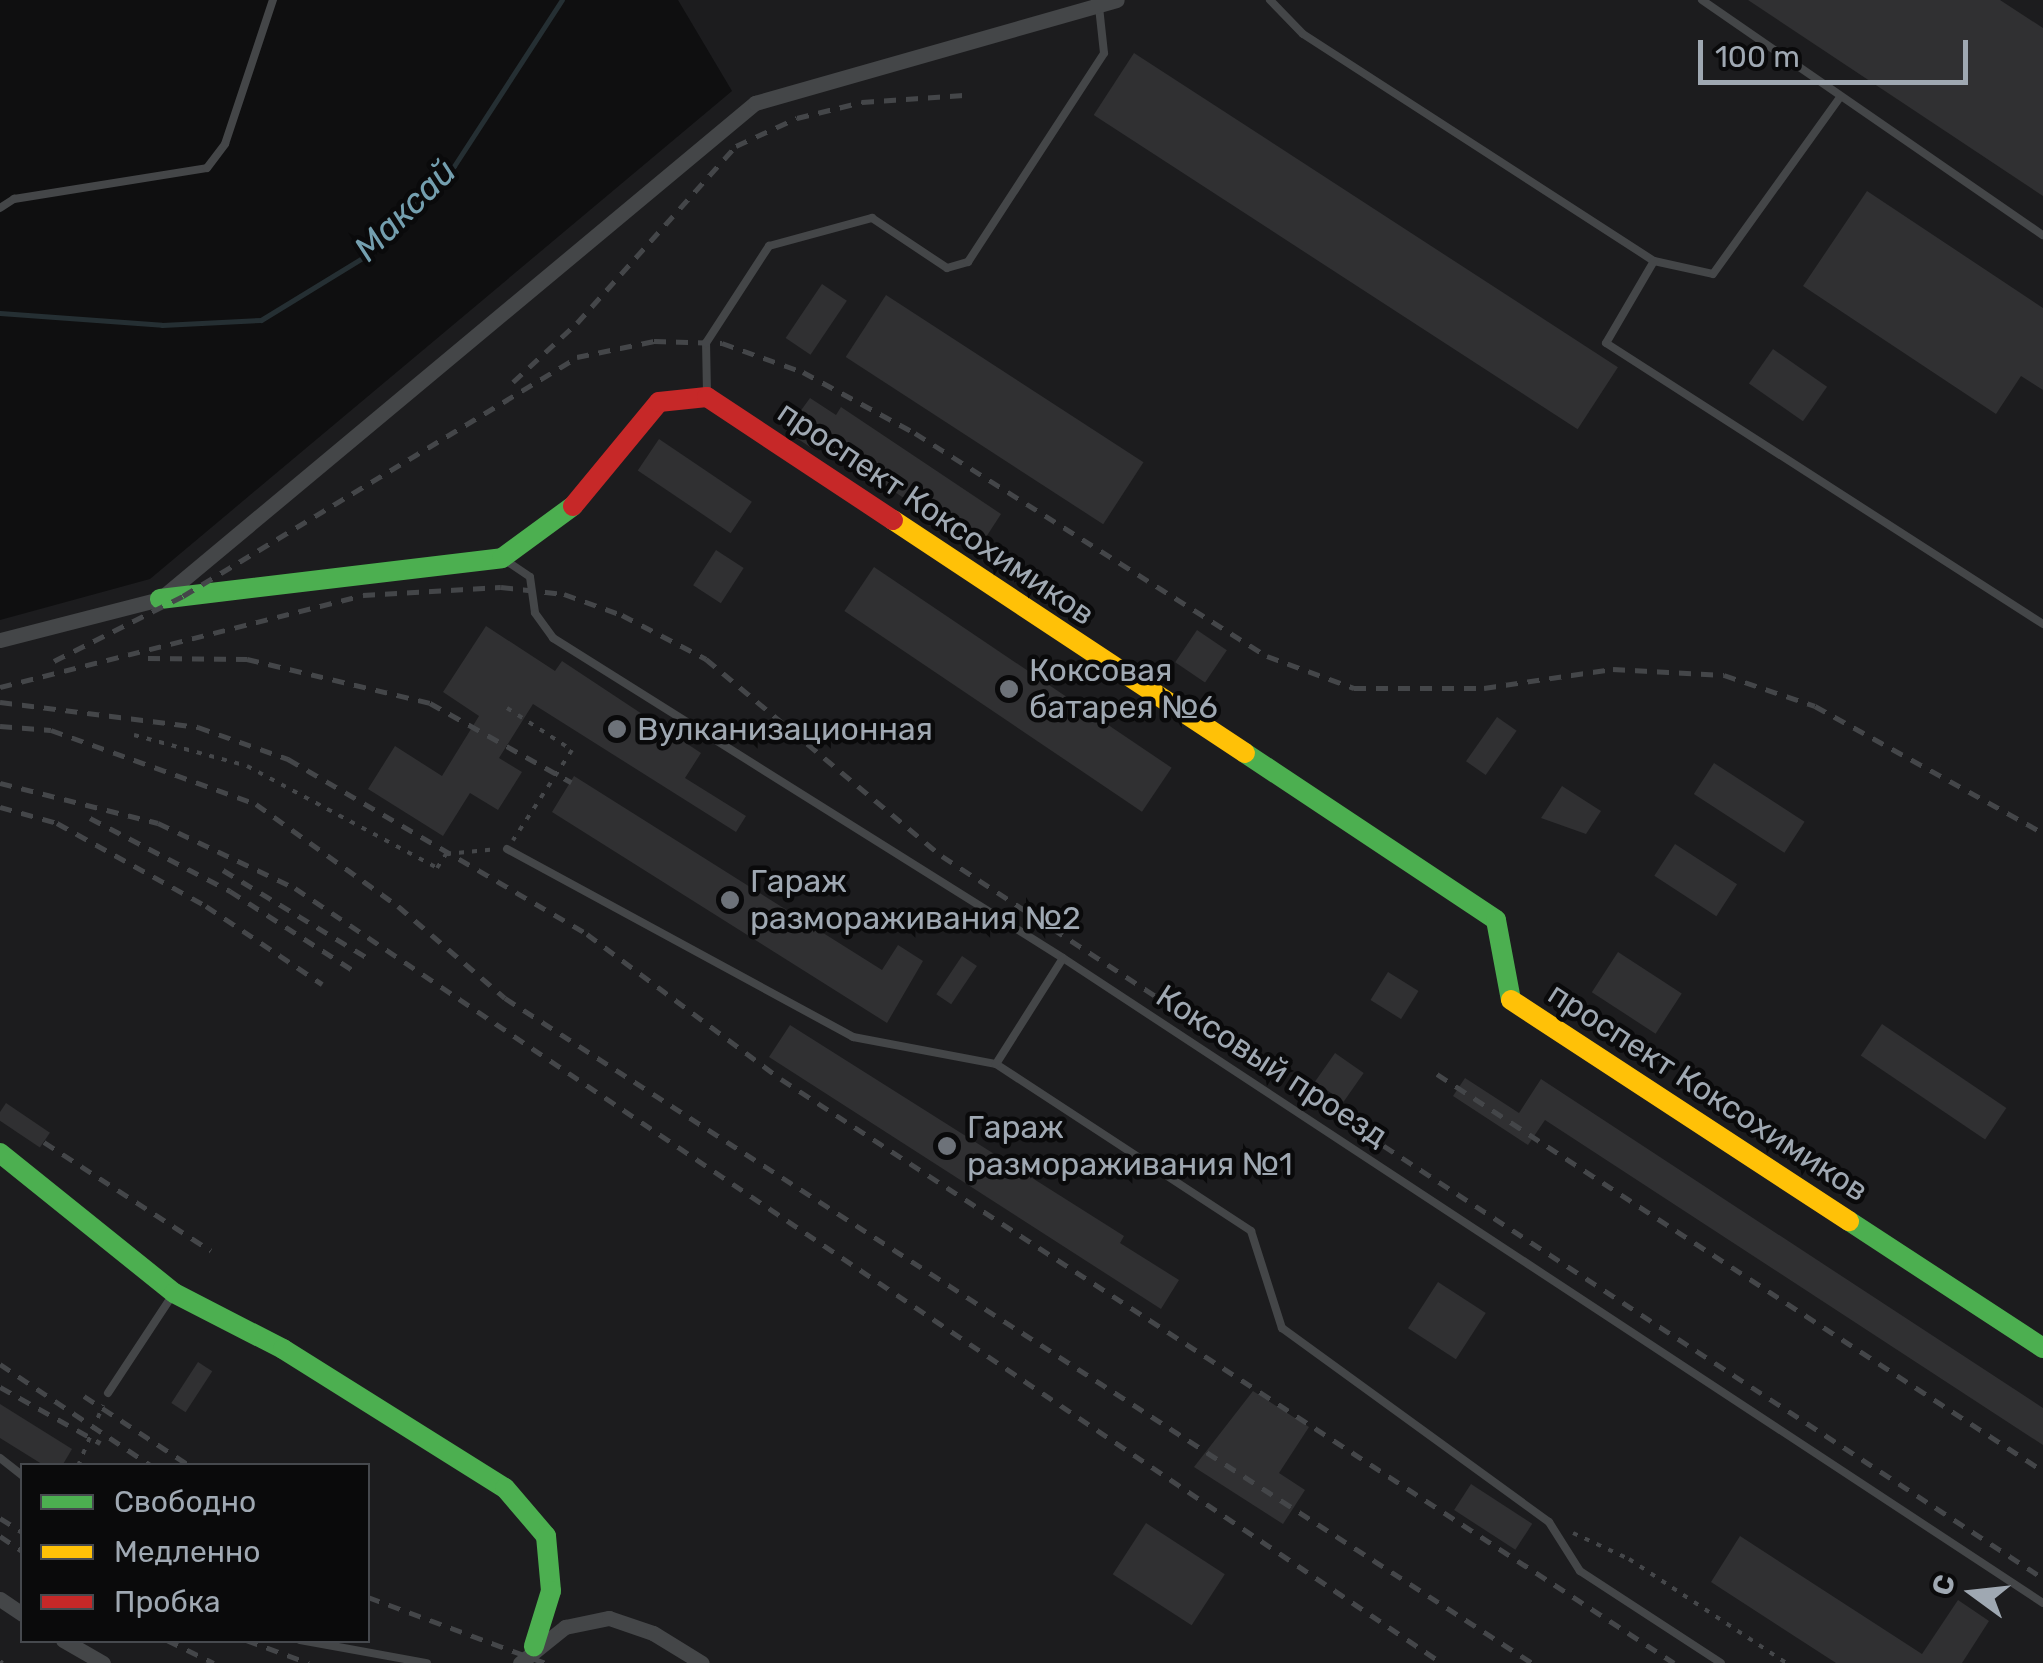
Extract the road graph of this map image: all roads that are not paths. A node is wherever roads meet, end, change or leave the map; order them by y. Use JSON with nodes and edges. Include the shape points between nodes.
{"nodes":[{"id":1,"x":273,"y":0,"type":"edge"},
{"id":2,"x":1117,"y":0,"type":"edge"},
{"id":3,"x":1270,"y":0,"type":"edge"},
{"id":4,"x":1702,"y":0,"type":"edge"},
{"id":5,"x":1099,"y":5,"type":"junction"},
{"id":6,"x":1840,"y":97,"type":"junction"},
{"id":7,"x":0,"y":208,"type":"edge"},
{"id":8,"x":2043,"y":235,"type":"edge"},
{"id":9,"x":1654,"y":261,"type":"junction"},
{"id":10,"x":707,"y":397,"type":"junction"},
{"id":11,"x":502,"y":558,"type":"junction"},
{"id":12,"x":160,"y":598,"type":"junction"},
{"id":13,"x":2043,"y":624,"type":"edge"},
{"id":14,"x":0,"y":640,"type":"edge"},
{"id":15,"x":507,"y":849,"type":"road end"},
{"id":16,"x":1063,"y":958,"type":"junction"},
{"id":17,"x":996,"y":1064,"type":"junction"},
{"id":18,"x":0,"y":1154,"type":"edge"},
{"id":19,"x":174,"y":1293,"type":"junction"},
{"id":20,"x":2043,"y":1348,"type":"edge"},
{"id":21,"x":108,"y":1393,"type":"road end"},
{"id":22,"x":0,"y":1458,"type":"edge"},
{"id":23,"x":20,"y":1473,"type":"edge"},
{"id":24,"x":2043,"y":1603,"type":"edge"},
{"id":25,"x":68,"y":1643,"type":"edge"},
{"id":26,"x":317,"y":1643,"type":"edge"},
{"id":27,"x":527,"y":1655,"type":"edge"},
{"id":28,"x":103,"y":1663,"type":"edge"},
{"id":29,"x":427,"y":1663,"type":"edge"},
{"id":30,"x":702,"y":1663,"type":"edge"},
{"id":31,"x":1721,"y":1663,"type":"edge"}],
"edges":[{"from":1,"to":7,"type":"lane","via":[[225,144],[207,168],[14,199]]},
{"from":2,"to":5,"type":"street"},
{"from":3,"to":9,"type":"lane","via":[[1304,34]]},
{"from":4,"to":6,"type":"lane"},
{"from":5,"to":10,"type":"lane","via":[[1104,53],[968,262],[946,268],[872,218],[769,246],[706,342]]},
{"from":5,"to":12,"type":"street","via":[[755,103]]},
{"from":6,"to":8,"type":"lane"},
{"from":6,"to":9,"type":"lane","via":[[1714,274]]},
{"from":9,"to":13,"type":"lane","via":[[1606,343]]},
{"from":10,"to":11,"type":"street","via":[[659,402],[580,501]]},
{"from":10,"to":20,"type":"street","name":"проспект Коксохимиков","via":[[1496,920],[1505,996]]},
{"from":11,"to":12,"type":"street"},
{"from":11,"to":16,"type":"lane","name":"Коксовый проезд","via":[[530,577],[535,613],[552,638]]},
{"from":12,"to":14,"type":"street"},
{"from":15,"to":17,"type":"lane","via":[[853,1037]]},
{"from":16,"to":17,"type":"lane"},
{"from":16,"to":24,"type":"lane","name":"Коксовый проезд"},
{"from":17,"to":31,"type":"lane","via":[[1251,1231],[1282,1328],[1549,1522],[1580,1571]]},
{"from":18,"to":19,"type":"street"},
{"from":19,"to":21,"type":"lane"},
{"from":19,"to":27,"type":"street","via":[[283,1350],[505,1488],[546,1536],[550,1590]]},
{"from":22,"to":23,"type":"lane"},
{"from":25,"to":28,"type":"street"},
{"from":26,"to":29,"type":"lane"},
{"from":27,"to":30,"type":"street","via":[[565,1627],[608,1618],[653,1632]]}]}
